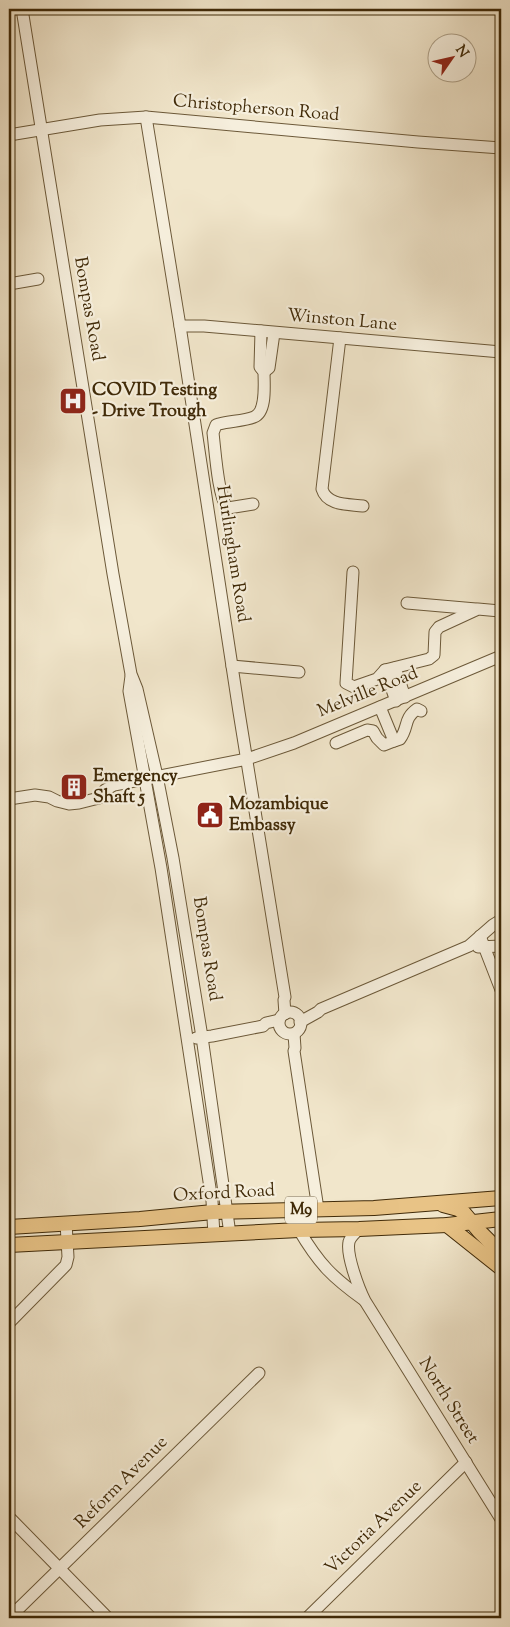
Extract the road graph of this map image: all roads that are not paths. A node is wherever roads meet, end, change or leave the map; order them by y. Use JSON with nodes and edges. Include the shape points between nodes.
{"nodes":[{"id":1,"x":22,"y":9,"type":"edge"},
{"id":2,"x":146,"y":116,"type":"junction"},
{"id":3,"x":41,"y":129,"type":"junction"},
{"id":4,"x":9,"y":135,"type":"edge"},
{"id":5,"x":501,"y":148,"type":"edge"},
{"id":6,"x":38,"y":280,"type":"dead end"},
{"id":7,"x":9,"y":284,"type":"edge"},
{"id":8,"x":180,"y":326,"type":"junction"},
{"id":9,"x":261,"y":331,"type":"junction"},
{"id":10,"x":274,"y":333,"type":"junction"},
{"id":11,"x":340,"y":338,"type":"junction"},
{"id":12,"x":501,"y":352,"type":"edge"},
{"id":13,"x":264,"y":372,"type":"junction"},
{"id":14,"x":253,"y":504,"type":"dead end"},
{"id":15,"x":363,"y":506,"type":"dead end"},
{"id":16,"x":353,"y":572,"type":"dead end"},
{"id":17,"x":407,"y":603,"type":"dead end"},
{"id":18,"x":478,"y":609,"type":"junction"},
{"id":19,"x":500,"y":611,"type":"edge"},
{"id":20,"x":501,"y":656,"type":"edge"},
{"id":21,"x":232,"y":666,"type":"junction"},
{"id":22,"x":390,"y":669,"type":"junction"},
{"id":23,"x":299,"y":672,"type":"dead end"},
{"id":24,"x":131,"y":674,"type":"junction"},
{"id":25,"x":401,"y":699,"type":"junction"},
{"id":26,"x":380,"y":707,"type":"junction"},
{"id":27,"x":421,"y":710,"type":"dead end"},
{"id":28,"x":394,"y":741,"type":"junction"},
{"id":29,"x":336,"y":743,"type":"dead end"},
{"id":30,"x":247,"y":760,"type":"junction"},
{"id":31,"x":157,"y":776,"type":"junction"},
{"id":32,"x":144,"y":779,"type":"junction"},
{"id":33,"x":9,"y":799,"type":"edge"},
{"id":34,"x":501,"y":920,"type":"edge"},
{"id":35,"x":482,"y":942,"type":"junction"},
{"id":36,"x":501,"y":946,"type":"edge"},
{"id":37,"x":501,"y":990,"type":"edge"},
{"id":38,"x":289,"y":1023,"type":"junction"},
{"id":39,"x":187,"y":1038,"type":"junction"},
{"id":40,"x":202,"y":1038,"type":"junction"},
{"id":41,"x":501,"y":1198,"type":"edge"},
{"id":42,"x":439,"y":1204,"type":"junction"},
{"id":43,"x":318,"y":1209,"type":"junction"},
{"id":44,"x":220,"y":1211,"type":"junction"},
{"id":45,"x":501,"y":1219,"type":"edge"},
{"id":46,"x":94,"y":1222,"type":"junction"},
{"id":47,"x":471,"y":1222,"type":"junction"},
{"id":48,"x":66,"y":1223,"type":"junction"},
{"id":49,"x":501,"y":1224,"type":"edge"},
{"id":50,"x":447,"y":1225,"type":"junction"},
{"id":51,"x":29,"y":1226,"type":"junction"},
{"id":52,"x":9,"y":1227,"type":"edge"},
{"id":53,"x":359,"y":1229,"type":"junction"},
{"id":54,"x":299,"y":1230,"type":"junction"},
{"id":55,"x":230,"y":1234,"type":"junction"},
{"id":56,"x":214,"y":1235,"type":"junction"},
{"id":57,"x":95,"y":1241,"type":"junction"},
{"id":58,"x":68,"y":1243,"type":"junction"},
{"id":59,"x":31,"y":1244,"type":"junction"},
{"id":60,"x":9,"y":1245,"type":"edge"},
{"id":61,"x":500,"y":1251,"type":"edge"},
{"id":62,"x":351,"y":1261,"type":"junction"},
{"id":63,"x":501,"y":1268,"type":"edge"},
{"id":64,"x":331,"y":1275,"type":"junction"},
{"id":65,"x":365,"y":1301,"type":"junction"},
{"id":66,"x":9,"y":1323,"type":"edge"},
{"id":67,"x":259,"y":1373,"type":"dead end"},
{"id":68,"x":466,"y":1462,"type":"junction"},
{"id":69,"x":9,"y":1517,"type":"edge"},
{"id":70,"x":501,"y":1519,"type":"edge"},
{"id":71,"x":60,"y":1569,"type":"junction"},
{"id":72,"x":9,"y":1618,"type":"edge"},
{"id":73,"x":108,"y":1618,"type":"edge"},
{"id":74,"x":306,"y":1618,"type":"edge"}],
"edges":[{"from":1,"to":3,"type":"street","name":"Bompas Road"},
{"from":2,"to":3,"type":"street","name":"Christopherson Road"},
{"from":2,"to":5,"type":"street","name":"Christopherson Road"},
{"from":2,"to":8,"type":"street","name":"Hurlingham Road"},
{"from":3,"to":4,"type":"street","name":"Christopherson Road"},
{"from":3,"to":24,"type":"street","name":"Bompas Road"},
{"from":6,"to":7,"type":"street"},
{"from":8,"to":9,"type":"street","name":"Winston Lane"},
{"from":8,"to":21,"type":"street","name":"Hurlingham Road"},
{"from":9,"to":10,"type":"street","name":"Winston Lane"},
{"from":9,"to":13,"type":"street","via":[[260,367]]},
{"from":10,"to":11,"type":"street","name":"Winston Lane"},
{"from":10,"to":13,"type":"street","via":[[269,368]]},
{"from":11,"to":12,"type":"street","name":"Winston Lane"},
{"from":11,"to":15,"type":"street","via":[[322,489],[331,501]]},
{"from":13,"to":14,"type":"street","via":[[264,400],[259,414],[219,424],[213,433],[225,506]]},
{"from":16,"to":22,"type":"street","via":[[346,684],[354,687],[376,679]]},
{"from":17,"to":18,"type":"street"},
{"from":18,"to":19,"type":"street"},
{"from":18,"to":22,"type":"street","via":[[435,632],[434,655],[430,659]]},
{"from":20,"to":25,"type":"street","name":"Melville Road"},
{"from":21,"to":23,"type":"street"},
{"from":21,"to":30,"type":"street","name":"Hurlingham Road"},
{"from":22,"to":25,"type":"street"},
{"from":24,"to":31,"type":"street","name":"Bompas Road"},
{"from":24,"to":32,"type":"street","name":"Bompas Road","via":[[129,691]]},
{"from":25,"to":26,"type":"street","name":"Melville Road"},
{"from":26,"to":28,"type":"street"},
{"from":26,"to":30,"type":"street","name":"Melville Road"},
{"from":27,"to":28,"type":"street","via":[[411,713],[405,732]]},
{"from":28,"to":29,"type":"street","via":[[384,745],[373,731],[367,730]]},
{"from":30,"to":31,"type":"street","name":"Melville Road"},
{"from":30,"to":38,"type":"street","name":"Hurlingham Road"},
{"from":31,"to":32,"type":"street","name":"Melville Road"},
{"from":31,"to":40,"type":"street","name":"Bompas Road"},
{"from":32,"to":33,"type":"street","name":"Melville Road","via":[[114,785],[99,798],[78,804],[35,794]]},
{"from":32,"to":39,"type":"street","name":"Bompas Road"},
{"from":34,"to":35,"type":"street","via":[[493,925]]},
{"from":35,"to":36,"type":"street"},
{"from":35,"to":37,"type":"street"},
{"from":35,"to":38,"type":"street","via":[[317,1008]]},
{"from":38,"to":40,"type":"street","via":[[266,1024]]},
{"from":38,"to":43,"type":"street","name":"Hurlingham Road"},
{"from":39,"to":40,"type":"street"},
{"from":39,"to":44,"type":"street","name":"Bompas Road"},
{"from":40,"to":44,"type":"street","name":"Bompas Road"},
{"from":41,"to":42,"type":"main road","name":"Oxford Road","number":"M9"},
{"from":42,"to":43,"type":"main road","name":"Oxford Road","number":"M9"},
{"from":42,"to":47,"type":"main road","via":[[458,1209]]},
{"from":43,"to":44,"type":"main road","name":"Oxford Road","number":"M9"},
{"from":44,"to":46,"type":"main road","name":"Oxford Road","number":"M9"},
{"from":44,"to":55,"type":"street","name":"Bompas Road"},
{"from":44,"to":56,"type":"street","name":"Bompas Road"},
{"from":45,"to":47,"type":"main road","number":"M9"},
{"from":46,"to":48,"type":"main road","name":"Oxford Road","number":"M9"},
{"from":46,"to":57,"type":"main road"},
{"from":47,"to":50,"type":"main road","number":"M9"},
{"from":47,"to":61,"type":"main road"},
{"from":48,"to":51,"type":"main road","name":"Oxford Road","number":"M9"},
{"from":48,"to":58,"type":"street"},
{"from":49,"to":61,"type":"main road","via":[[495,1238]]},
{"from":50,"to":53,"type":"main road","number":"M9"},
{"from":50,"to":63,"type":"main road"},
{"from":51,"to":52,"type":"main road","name":"Oxford Road","number":"M9"},
{"from":51,"to":59,"type":"main road"},
{"from":53,"to":54,"type":"main road","number":"M9"},
{"from":53,"to":62,"type":"street","name":"North Street","via":[[349,1242]]},
{"from":54,"to":55,"type":"main road","number":"M9"},
{"from":54,"to":64,"type":"street","name":"North Street"},
{"from":55,"to":56,"type":"main road","number":"M9"},
{"from":56,"to":57,"type":"main road","number":"M9"},
{"from":57,"to":58,"type":"main road","number":"M9"},
{"from":58,"to":59,"type":"main road","number":"M9"},
{"from":58,"to":66,"type":"street","via":[[66,1265]]},
{"from":59,"to":60,"type":"main road","number":"M9"},
{"from":62,"to":64,"type":"street","via":[[346,1271]]},
{"from":62,"to":65,"type":"street","name":"North Street"},
{"from":64,"to":65,"type":"street","name":"North Street"},
{"from":65,"to":68,"type":"street","name":"North Street"},
{"from":67,"to":71,"type":"street","name":"Reform Avenue"},
{"from":68,"to":70,"type":"street","name":"North Street"},
{"from":68,"to":74,"type":"street","name":"Victoria Avenue"},
{"from":69,"to":71,"type":"street"},
{"from":71,"to":72,"type":"street","name":"Reform Avenue"},
{"from":71,"to":73,"type":"street"}]}
